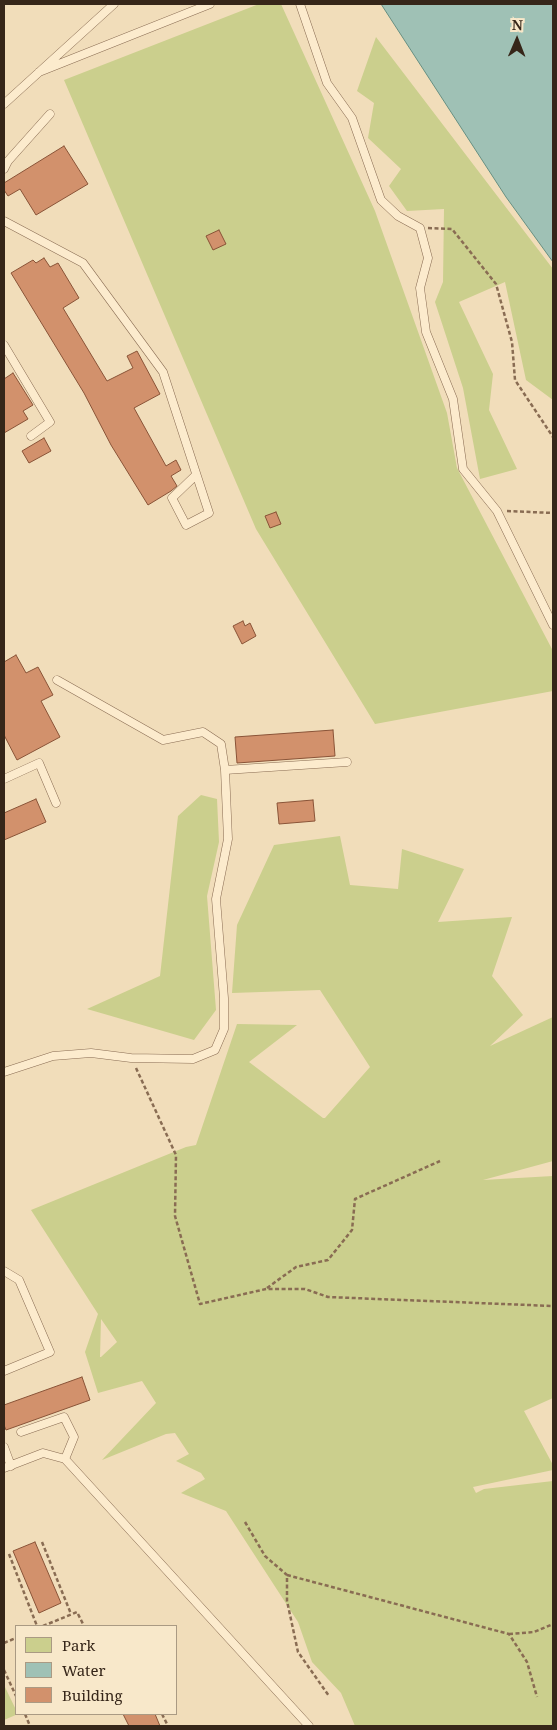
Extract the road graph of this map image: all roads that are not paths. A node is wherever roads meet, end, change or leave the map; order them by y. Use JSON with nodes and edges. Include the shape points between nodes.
{"nodes":[{"id":1,"x":114,"y":4,"type":"edge"},
{"id":2,"x":210,"y":4,"type":"edge"},
{"id":3,"x":300,"y":4,"type":"edge"},
{"id":4,"x":39,"y":72,"type":"junction"},
{"id":5,"x":4,"y":104,"type":"edge"},
{"id":6,"x":50,"y":114,"type":"dead end"},
{"id":7,"x":4,"y":168,"type":"edge"},
{"id":8,"x":4,"y":221,"type":"edge"},
{"id":9,"x":4,"y":346,"type":"edge"},
{"id":10,"x":31,"y":436,"type":"dead end"},
{"id":11,"x":196,"y":475,"type":"junction"},
{"id":12,"x":553,"y":625,"type":"edge"},
{"id":13,"x":57,"y":680,"type":"dead end"},
{"id":14,"x":347,"y":762,"type":"dead end"},
{"id":15,"x":225,"y":770,"type":"junction"},
{"id":16,"x":4,"y":779,"type":"edge"},
{"id":17,"x":56,"y":803,"type":"dead end"},
{"id":18,"x":4,"y":1072,"type":"edge"},
{"id":19,"x":4,"y":1271,"type":"edge"},
{"id":20,"x":4,"y":1371,"type":"edge"},
{"id":21,"x":21,"y":1432,"type":"dead end"},
{"id":22,"x":4,"y":1447,"type":"edge"},
{"id":23,"x":65,"y":1459,"type":"junction"},
{"id":24,"x":7,"y":1467,"type":"edge"},
{"id":25,"x":309,"y":1726,"type":"edge"}],
"edges":[{"from":1,"to":4,"type":"lane"},
{"from":2,"to":4,"type":"lane"},
{"from":3,"to":12,"type":"lane","via":[[327,83],[352,118],[382,200],[398,216],[420,228],[428,258],[420,288],[426,332],[453,399],[463,469],[497,511]]},
{"from":4,"to":5,"type":"lane"},
{"from":6,"to":7,"type":"lane"},
{"from":8,"to":11,"type":"lane","via":[[83,263],[163,372]]},
{"from":9,"to":10,"type":"lane","via":[[50,422]]},
{"from":11,"to":11,"type":"lane","via":[[209,513],[186,525],[172,498]]},
{"from":13,"to":15,"type":"lane","via":[[163,740],[202,732],[221,744]]},
{"from":14,"to":15,"type":"lane"},
{"from":15,"to":18,"type":"lane","via":[[228,839],[216,899],[224,1029],[215,1050],[193,1059],[131,1058],[92,1052],[53,1056]]},
{"from":16,"to":17,"type":"lane","via":[[38,763]]},
{"from":19,"to":20,"type":"lane","via":[[19,1280],[50,1352]]},
{"from":21,"to":23,"type":"lane","via":[[64,1417],[74,1437]]},
{"from":22,"to":24,"type":"lane"},
{"from":23,"to":24,"type":"lane","via":[[43,1453]]},
{"from":23,"to":25,"type":"lane"}]}
